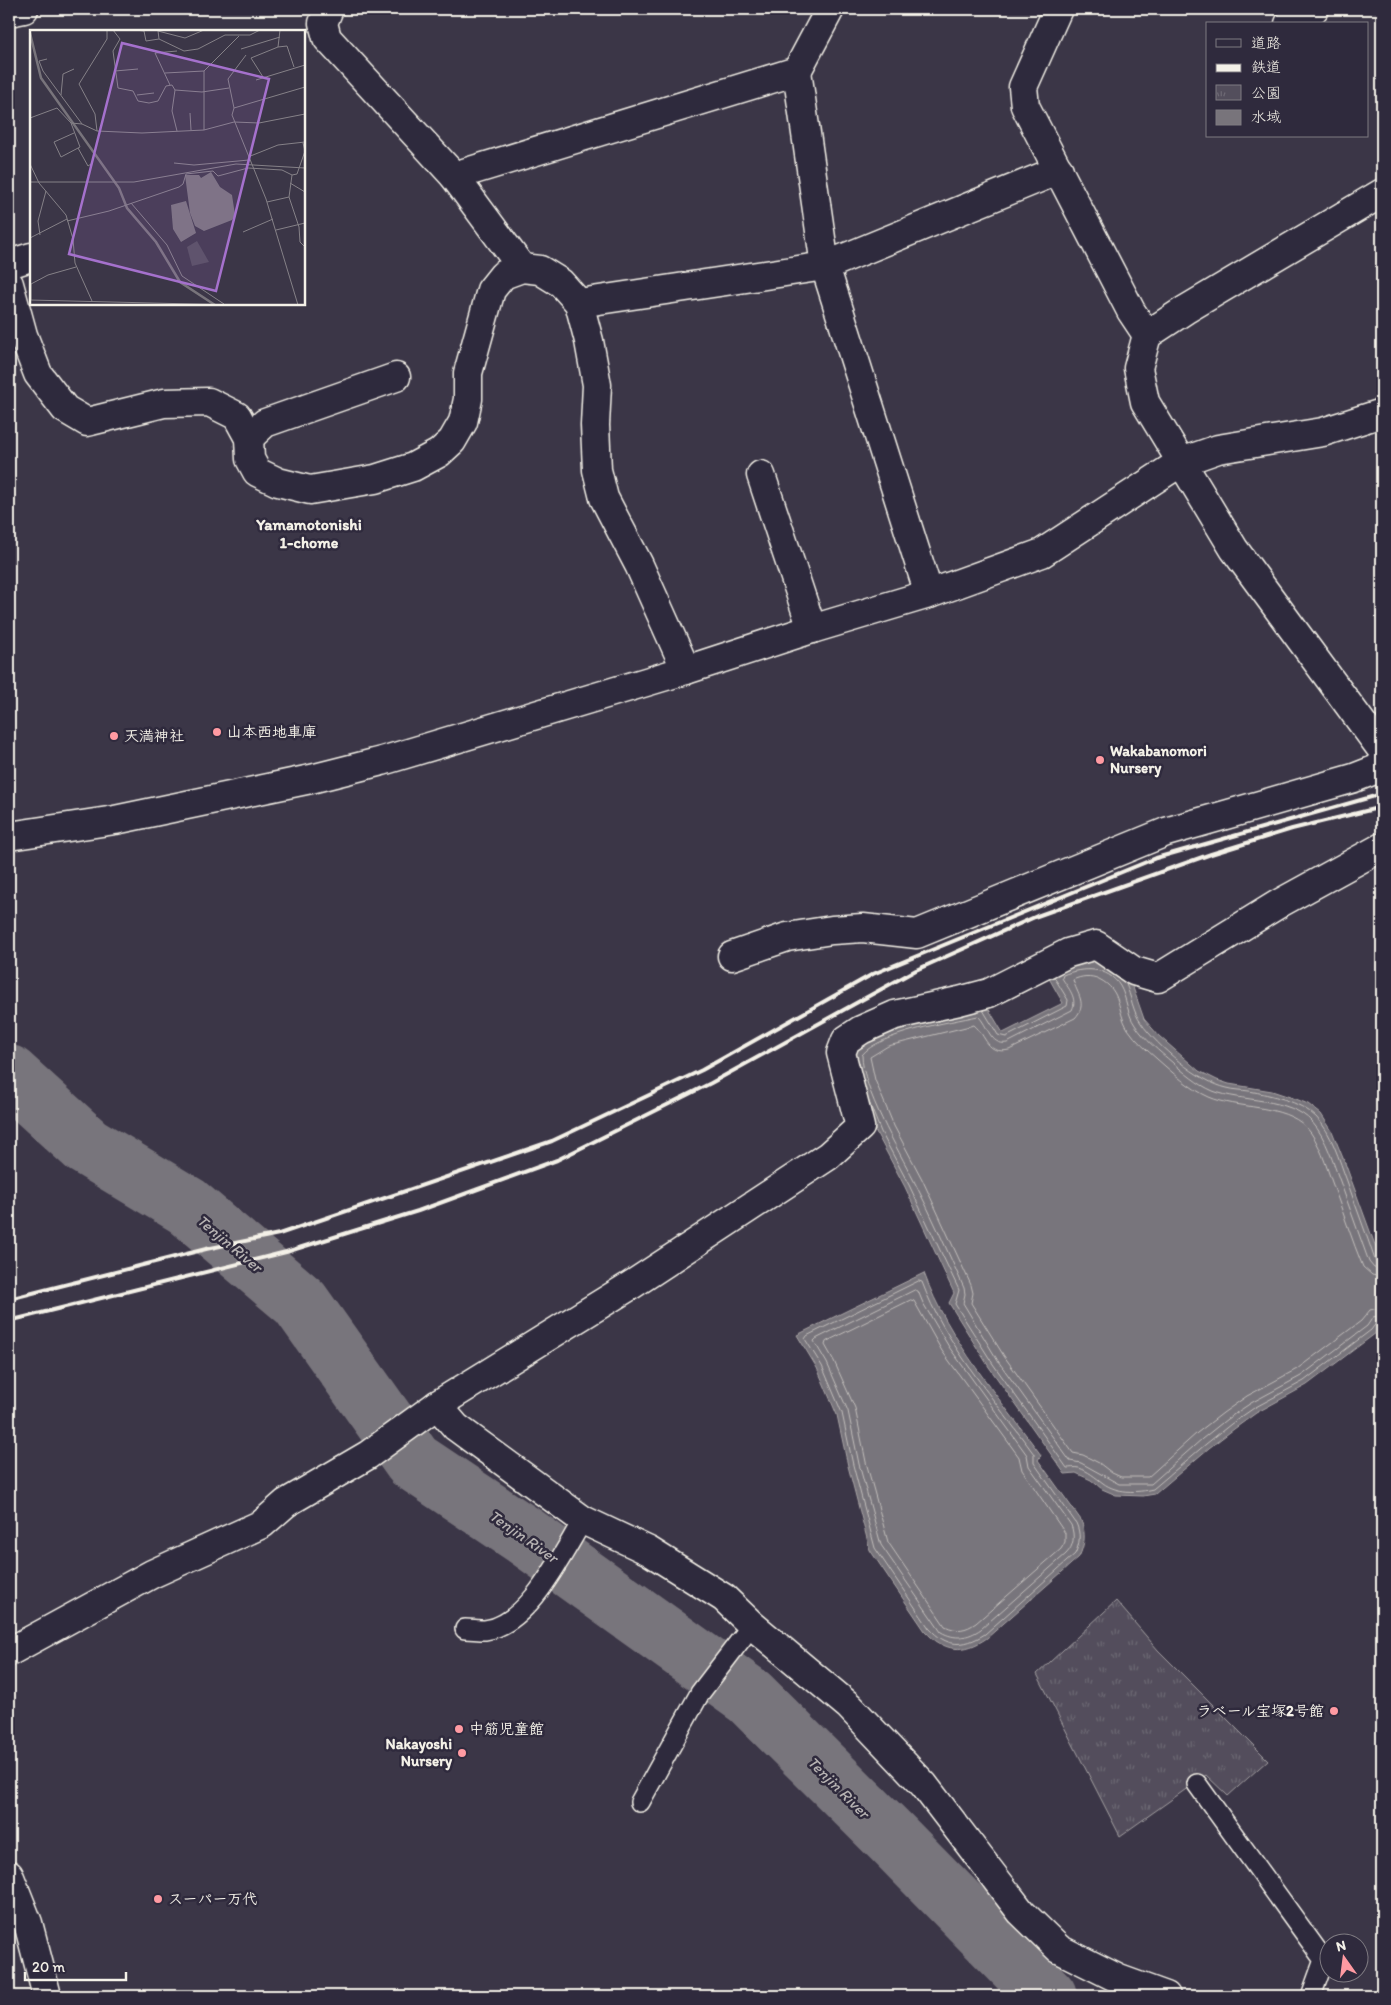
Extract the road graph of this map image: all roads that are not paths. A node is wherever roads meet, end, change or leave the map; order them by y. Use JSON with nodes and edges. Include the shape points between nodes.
{"nodes":[{"id":1,"x":24,"y":9,"type":"edge"},
{"id":2,"x":329,"y":9,"type":"edge"},
{"id":3,"x":830,"y":9,"type":"edge"},
{"id":4,"x":1058,"y":9,"type":"edge"},
{"id":5,"x":1314,"y":9,"type":"edge"},
{"id":6,"x":9,"y":12,"type":"edge"},
{"id":7,"x":1292,"y":22,"type":"edge"},
{"id":8,"x":796,"y":71,"type":"junction"},
{"id":9,"x":1058,"y":170,"type":"junction"},
{"id":10,"x":454,"y":176,"type":"junction"},
{"id":11,"x":1382,"y":193,"type":"edge"},
{"id":12,"x":30,"y":257,"type":"edge"},
{"id":13,"x":9,"y":264,"type":"edge"},
{"id":14,"x":825,"y":266,"type":"junction"},
{"id":15,"x":522,"y":268,"type":"junction"},
{"id":16,"x":9,"y":284,"type":"edge"},
{"id":17,"x":579,"y":303,"type":"junction"},
{"id":18,"x":1147,"y":335,"type":"junction"},
{"id":19,"x":396,"y":377,"type":"dead end"},
{"id":20,"x":1382,"y":413,"type":"edge"},
{"id":21,"x":249,"y":438,"type":"junction"},
{"id":22,"x":1181,"y":462,"type":"junction"},
{"id":23,"x":761,"y":476,"type":"dead end"},
{"id":24,"x":929,"y":594,"type":"junction"},
{"id":25,"x":812,"y":629,"type":"junction"},
{"id":26,"x":686,"y":670,"type":"junction"},
{"id":27,"x":1380,"y":742,"type":"edge"},
{"id":28,"x":1382,"y":767,"type":"edge"},
{"id":29,"x":9,"y":836,"type":"edge"},
{"id":30,"x":1382,"y":847,"type":"edge"},
{"id":31,"x":732,"y":956,"type":"dead end"},
{"id":32,"x":428,"y":1412,"type":"junction"},
{"id":33,"x":576,"y":1530,"type":"junction"},
{"id":34,"x":465,"y":1629,"type":"dead end"},
{"id":35,"x":744,"y":1635,"type":"junction"},
{"id":36,"x":9,"y":1652,"type":"edge"},
{"id":37,"x":1196,"y":1784,"type":"dead end"},
{"id":38,"x":640,"y":1802,"type":"dead end"},
{"id":39,"x":9,"y":1876,"type":"edge"},
{"id":40,"x":47,"y":1996,"type":"edge"},
{"id":41,"x":1166,"y":1996,"type":"edge"},
{"id":42,"x":1311,"y":1996,"type":"edge"}],
"edges":[{"from":1,"to":6,"type":"street"},
{"from":2,"to":10,"type":"street","via":[[323,22],[327,38]]},
{"from":3,"to":8,"type":"street"},
{"from":4,"to":9,"type":"street","via":[[1023,87],[1025,106]]},
{"from":5,"to":7,"type":"street"},
{"from":8,"to":10,"type":"street"},
{"from":8,"to":14,"type":"street"},
{"from":9,"to":14,"type":"street"},
{"from":9,"to":18,"type":"street"},
{"from":10,"to":15,"type":"street"},
{"from":11,"to":18,"type":"street"},
{"from":12,"to":13,"type":"street"},
{"from":14,"to":17,"type":"street"},
{"from":14,"to":24,"type":"street"},
{"from":15,"to":17,"type":"street","via":[[540,270],[561,283]]},
{"from":15,"to":21,"type":"street","via":[[503,275],[491,290],[468,373],[468,399],[463,422],[452,441],[438,453],[412,467],[375,480],[310,490],[278,482],[257,472],[250,459]]},
{"from":16,"to":21,"type":"street","via":[[38,374],[65,409],[87,422],[164,403],[209,402],[238,416]]},
{"from":17,"to":26,"type":"street","via":[[597,385],[597,470],[604,498],[639,565]]},
{"from":18,"to":22,"type":"street","via":[[1138,368],[1145,402]]},
{"from":19,"to":21,"type":"street","via":[[265,423]]},
{"from":20,"to":22,"type":"street","via":[[1323,432],[1218,449]]},
{"from":22,"to":24,"type":"street","via":[[1042,553]]},
{"from":22,"to":27,"type":"street","via":[[1234,549]]},
{"from":23,"to":25,"type":"street"},
{"from":24,"to":25,"type":"street"},
{"from":25,"to":26,"type":"street"},
{"from":26,"to":29,"type":"street","via":[[382,761],[311,779],[115,820]]},
{"from":28,"to":31,"type":"street","via":[[1166,832],[916,934],[863,928],[832,930],[787,937]]},
{"from":30,"to":32,"type":"street","via":[[1280,903],[1158,978],[1134,971],[1096,945],[1068,953],[989,993],[895,1015],[861,1030],[846,1040],[841,1053],[860,1127],[828,1156],[633,1284]]},
{"from":32,"to":33,"type":"street","via":[[456,1427]]},
{"from":32,"to":36,"type":"street","via":[[368,1455],[286,1503],[262,1524],[152,1574]]},
{"from":33,"to":34,"type":"lane","via":[[541,1590],[524,1608],[502,1624],[485,1630]]},
{"from":33,"to":35,"type":"street","via":[[650,1551],[724,1598]]},
{"from":35,"to":38,"type":"lane","via":[[700,1693]]},
{"from":35,"to":41,"type":"street","via":[[849,1706],[924,1785],[1021,1912],[1059,1949],[1119,1979]]},
{"from":37,"to":42,"type":"lane","via":[[1324,1960]]},
{"from":39,"to":40,"type":"street","via":[[28,1923]]}]}
